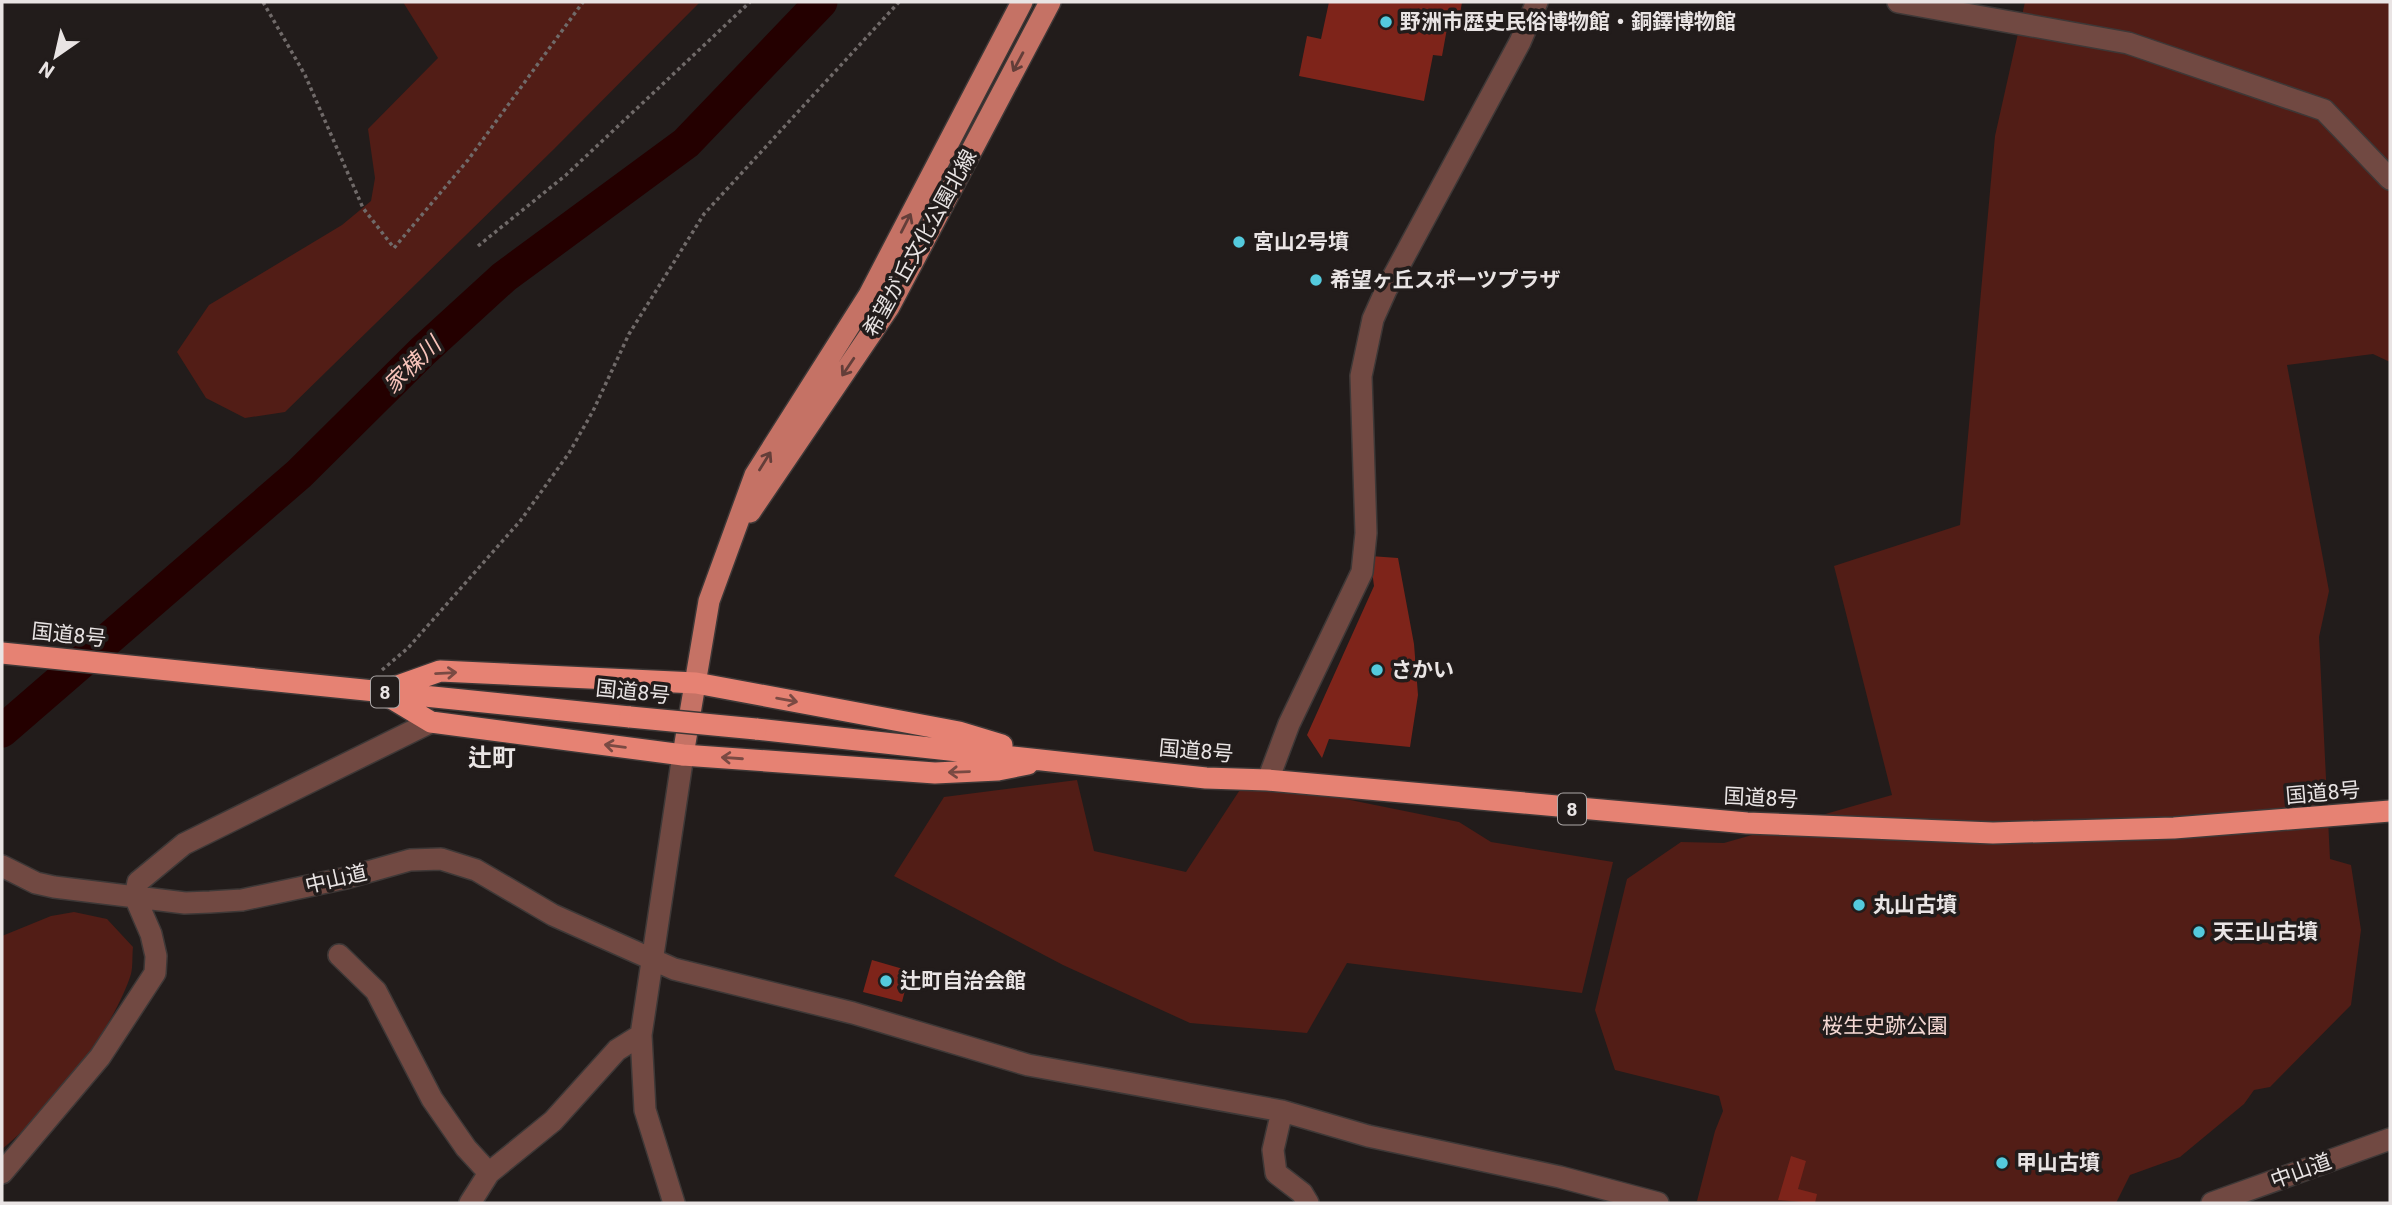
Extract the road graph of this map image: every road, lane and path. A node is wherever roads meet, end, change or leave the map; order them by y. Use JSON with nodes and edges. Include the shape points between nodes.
{"nodes":[{"id":1,"x":263,"y":2,"type":"edge"},
{"id":2,"x":583,"y":2,"type":"edge"},
{"id":3,"x":750,"y":2,"type":"edge"},
{"id":4,"x":899,"y":2,"type":"edge"},
{"id":5,"x":1022,"y":2,"type":"edge"},
{"id":6,"x":1051,"y":2,"type":"edge"},
{"id":7,"x":1537,"y":2,"type":"edge"},
{"id":8,"x":1898,"y":2,"type":"edge"},
{"id":9,"x":2390,"y":179,"type":"edge"},
{"id":10,"x":478,"y":246,"type":"dead end"},
{"id":11,"x":727,"y":545,"type":"junction"},
{"id":12,"x":2,"y":653,"type":"edge"},
{"id":13,"x":696,"y":683,"type":"junction"},
{"id":14,"x":359,"y":689,"type":"junction"},
{"id":15,"x":381,"y":692,"type":"junction"},
{"id":16,"x":430,"y":722,"type":"junction"},
{"id":17,"x":682,"y":755,"type":"junction"},
{"id":18,"x":1051,"y":760,"type":"junction"},
{"id":19,"x":1268,"y":780,"type":"junction"},
{"id":20,"x":2390,"y":811,"type":"edge"},
{"id":21,"x":2,"y":866,"type":"edge"},
{"id":22,"x":135,"y":897,"type":"junction"},
{"id":23,"x":338,"y":955,"type":"dead end"},
{"id":24,"x":653,"y":959,"type":"junction"},
{"id":25,"x":640,"y":1035,"type":"junction"},
{"id":26,"x":1282,"y":1111,"type":"junction"},
{"id":27,"x":2390,"y":1139,"type":"edge"},
{"id":28,"x":2,"y":1173,"type":"edge"},
{"id":29,"x":489,"y":1173,"type":"junction"},
{"id":30,"x":470,"y":1203,"type":"edge"},
{"id":31,"x":674,"y":1203,"type":"edge"},
{"id":32,"x":1308,"y":1203,"type":"edge"},
{"id":33,"x":1658,"y":1203,"type":"edge"},
{"id":34,"x":2212,"y":1203,"type":"edge"}],
"edges":[{"from":1,"to":2,"type":"path","via":[[305,75],[363,208],[394,248],[468,160]]},
{"from":3,"to":10,"type":"path","via":[[566,175]]},
{"from":4,"to":14,"type":"path","via":[[704,214],[629,334],[569,453],[521,520],[408,648]]},
{"from":11,"to":5,"type":"main road","name":"希望が丘文化公園北線","one_way":true,"via":[[755,475],[869,295]]},
{"from":6,"to":11,"type":"main road","name":"希望が丘文化公園北線","one_way":true,"via":[[889,307]]},
{"from":7,"to":19,"type":"street","via":[[1373,319],[1361,376],[1366,533],[1362,572],[1289,724]]},
{"from":8,"to":9,"type":"street","via":[[2128,43],[2324,110]]},
{"from":11,"to":13,"type":"main road","name":"希望が丘文化公園北線","via":[[709,601]]},
{"from":12,"to":14,"type":"highway","name":"国道8号","number":"8"},
{"from":15,"to":13,"type":"highway","one_way":true,"via":[[440,671]]},
{"from":13,"to":17,"type":"main road","name":"希望が丘文化公園北線"},
{"from":13,"to":18,"type":"highway","one_way":true,"via":[[959,732]]},
{"from":14,"to":15,"type":"highway","name":"国道8号","number":"8"},
{"from":15,"to":16,"type":"highway"},
{"from":15,"to":18,"type":"highway","name":"国道8号","number":"8","bridge":true},
{"from":17,"to":16,"type":"highway","one_way":true},
{"from":16,"to":22,"type":"street","via":[[184,844],[138,882]]},
{"from":18,"to":17,"type":"highway","one_way":true,"via":[[998,770],[935,773]]},
{"from":17,"to":24,"type":"street"},
{"from":18,"to":19,"type":"highway","name":"国道8号","number":"8","via":[[1206,778]]},
{"from":19,"to":20,"type":"highway","name":"国道8号","number":"8","via":[[1691,819],[1993,832],[2174,828]]},
{"from":21,"to":22,"type":"street","name":"中山道","via":[[36,883]]},
{"from":22,"to":24,"type":"street","name":"中山道","via":[[186,903],[242,900],[410,860],[441,859],[477,870],[553,915]]},
{"from":22,"to":28,"type":"street","via":[[156,956],[155,973],[100,1057]]},
{"from":23,"to":29,"type":"street","via":[[376,991],[432,1099]]},
{"from":24,"to":25,"type":"street"},
{"from":24,"to":26,"type":"street","name":"中山道","via":[[674,969],[853,1013],[1028,1065]]},
{"from":25,"to":29,"type":"street","via":[[617,1050],[554,1121]]},
{"from":25,"to":31,"type":"street","via":[[645,1110]]},
{"from":26,"to":32,"type":"street","via":[[1273,1150],[1276,1173]]},
{"from":26,"to":33,"type":"street","name":"中山道","via":[[1368,1136]]},
{"from":27,"to":34,"type":"street","name":"中山道"},
{"from":29,"to":30,"type":"street"}]}
